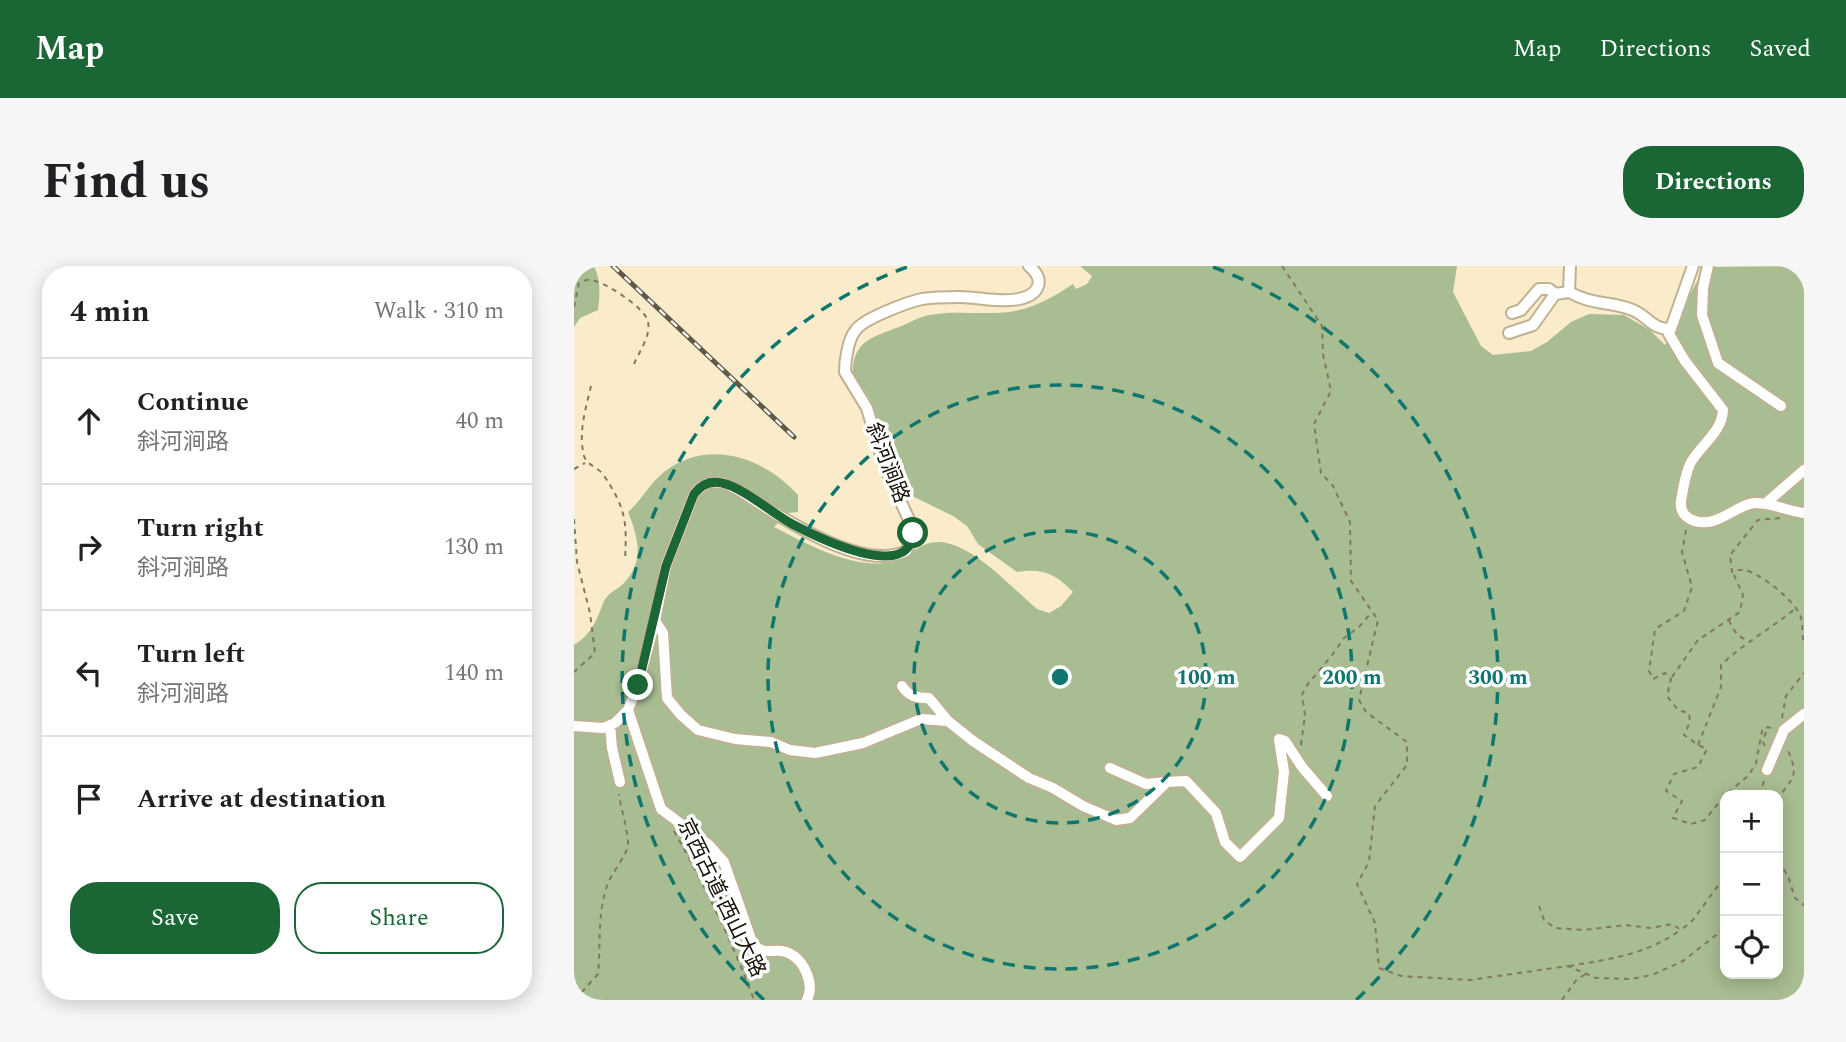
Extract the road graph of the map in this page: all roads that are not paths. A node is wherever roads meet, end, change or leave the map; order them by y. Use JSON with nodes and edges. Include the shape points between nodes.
{"nodes":[{"id":1,"x":1030,"y":266,"type":"edge"},
{"id":2,"x":1570,"y":266,"type":"edge"},
{"id":3,"x":1693,"y":266,"type":"edge"},
{"id":4,"x":1708,"y":266,"type":"edge"},
{"id":5,"x":1569,"y":292,"type":"junction"},
{"id":6,"x":1555,"y":294,"type":"junction"},
{"id":7,"x":1512,"y":313,"type":"dead end"},
{"id":8,"x":1670,"y":329,"type":"junction"},
{"id":9,"x":1508,"y":333,"type":"dead end"},
{"id":10,"x":1780,"y":406,"type":"dead end"},
{"id":11,"x":1804,"y":470,"type":"edge"},
{"id":12,"x":1765,"y":504,"type":"junction"},
{"id":13,"x":1804,"y":513,"type":"edge"},
{"id":14,"x":655,"y":621,"type":"junction"},
{"id":15,"x":902,"y":686,"type":"dead end"},
{"id":16,"x":628,"y":710,"type":"junction"},
{"id":17,"x":1804,"y":714,"type":"edge"},
{"id":18,"x":948,"y":721,"type":"junction"},
{"id":19,"x":610,"y":725,"type":"junction"},
{"id":20,"x":574,"y":726,"type":"edge"},
{"id":21,"x":1110,"y":768,"type":"dead end"},
{"id":22,"x":1767,"y":770,"type":"road end"},
{"id":23,"x":620,"y":782,"type":"road end"},
{"id":24,"x":1167,"y":782,"type":"junction"},
{"id":25,"x":1327,"y":796,"type":"dead end"},
{"id":26,"x":807,"y":1000,"type":"edge"}],
"edges":[{"from":1,"to":14,"type":"street","name":"斜河涧路","via":[[1039,278],[1032,295],[1017,300],[921,299],[867,321],[852,333],[845,372],[867,408],[884,466],[910,522],[913,538],[906,551],[892,556],[850,550],[792,524],[722,482],[708,483],[694,494],[675,542]]},
{"from":2,"to":5,"type":"street"},
{"from":3,"to":8,"type":"street"},
{"from":4,"to":10,"type":"street","via":[[1702,314],[1718,363]]},
{"from":5,"to":6,"type":"street"},
{"from":5,"to":8,"type":"street","via":[[1587,301],[1631,309],[1659,329]]},
{"from":6,"to":7,"type":"street","via":[[1539,289],[1521,310]]},
{"from":6,"to":9,"type":"street","via":[[1532,325]]},
{"from":8,"to":12,"type":"street","via":[[1685,361],[1723,410],[1716,432],[1688,468],[1683,514],[1706,522],[1753,503]]},
{"from":11,"to":12,"type":"street"},
{"from":12,"to":13,"type":"street"},
{"from":14,"to":16,"type":"street","name":"斜河涧路"},
{"from":14,"to":18,"type":"street","via":[[663,633],[667,698],[698,730],[815,753],[863,743],[921,719]]},
{"from":15,"to":18,"type":"street","via":[[918,698],[929,698]]},
{"from":16,"to":19,"type":"street","name":"斜河涧路"},
{"from":16,"to":26,"type":"street","via":[[661,809],[724,862],[753,945],[761,952],[789,953],[801,964],[811,988]]},
{"from":17,"to":22,"type":"street","via":[[1781,729]]},
{"from":18,"to":24,"type":"street","via":[[1029,778],[1116,820],[1130,818]]},
{"from":19,"to":20,"type":"street"},
{"from":19,"to":23,"type":"street"},
{"from":21,"to":24,"type":"street","via":[[1146,784]]},
{"from":24,"to":25,"type":"street","via":[[1186,781],[1216,813],[1226,842],[1240,857],[1279,818],[1284,772],[1279,739]]}]}
